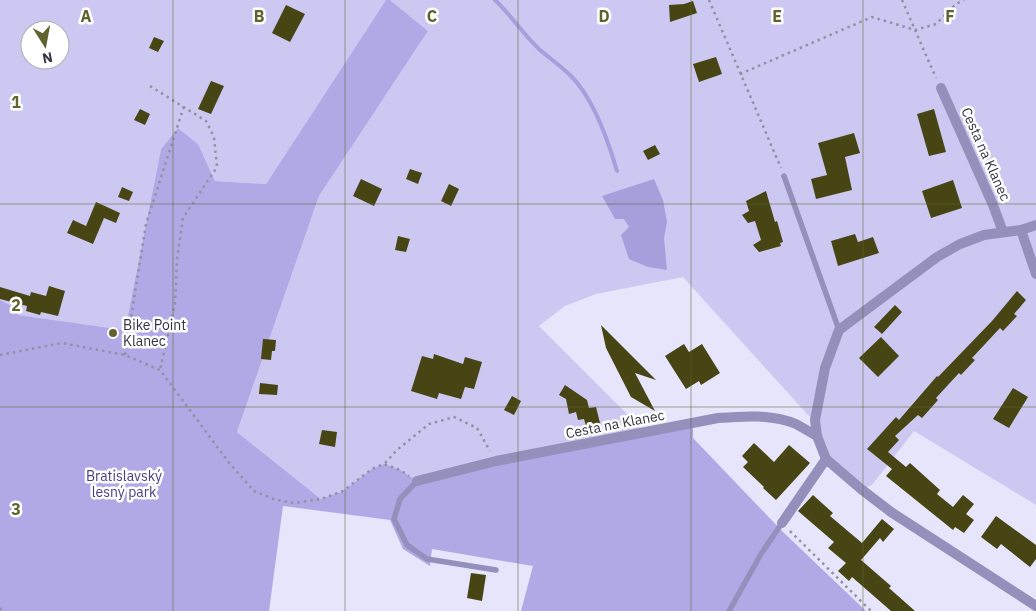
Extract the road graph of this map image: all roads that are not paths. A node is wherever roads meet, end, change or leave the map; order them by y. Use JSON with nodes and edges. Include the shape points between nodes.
{"nodes":[{"id":1,"x":941,"y":88,"type":"road end"},
{"id":2,"x":784,"y":176,"type":"road end"},
{"id":3,"x":1036,"y":224,"type":"edge"},
{"id":4,"x":1021,"y":230,"type":"junction"},
{"id":5,"x":1003,"y":232,"type":"junction"},
{"id":6,"x":1036,"y":274,"type":"edge"},
{"id":7,"x":839,"y":330,"type":"junction"},
{"id":8,"x":817,"y":436,"type":"junction"},
{"id":9,"x":826,"y":459,"type":"junction"},
{"id":10,"x":417,"y":481,"type":"joint"},
{"id":11,"x":782,"y":523,"type":"joint"},
{"id":12,"x":496,"y":570,"type":"dead end"},
{"id":13,"x":1036,"y":606,"type":"edge"},
{"id":14,"x":729,"y":611,"type":"edge"}],
"edges":[{"from":1,"to":5,"type":"street","name":"Cesta na Klanec"},
{"from":2,"to":7,"type":"lane"},
{"from":3,"to":4,"type":"street"},
{"from":4,"to":5,"type":"street"},
{"from":4,"to":6,"type":"street"},
{"from":5,"to":7,"type":"street","via":[[974,238],[945,253]]},
{"from":7,"to":8,"type":"street","via":[[825,368],[815,420]]},
{"from":8,"to":9,"type":"street"},
{"from":8,"to":10,"type":"street","name":"Cesta na Klanec","via":[[795,424],[771,418],[718,418],[496,461]]},
{"from":9,"to":11,"type":"street"},
{"from":9,"to":13,"type":"street","via":[[891,512]]},
{"from":10,"to":12,"type":"lane","via":[[400,499],[394,518],[407,545],[427,560]]},
{"from":11,"to":14,"type":"lane"}]}
